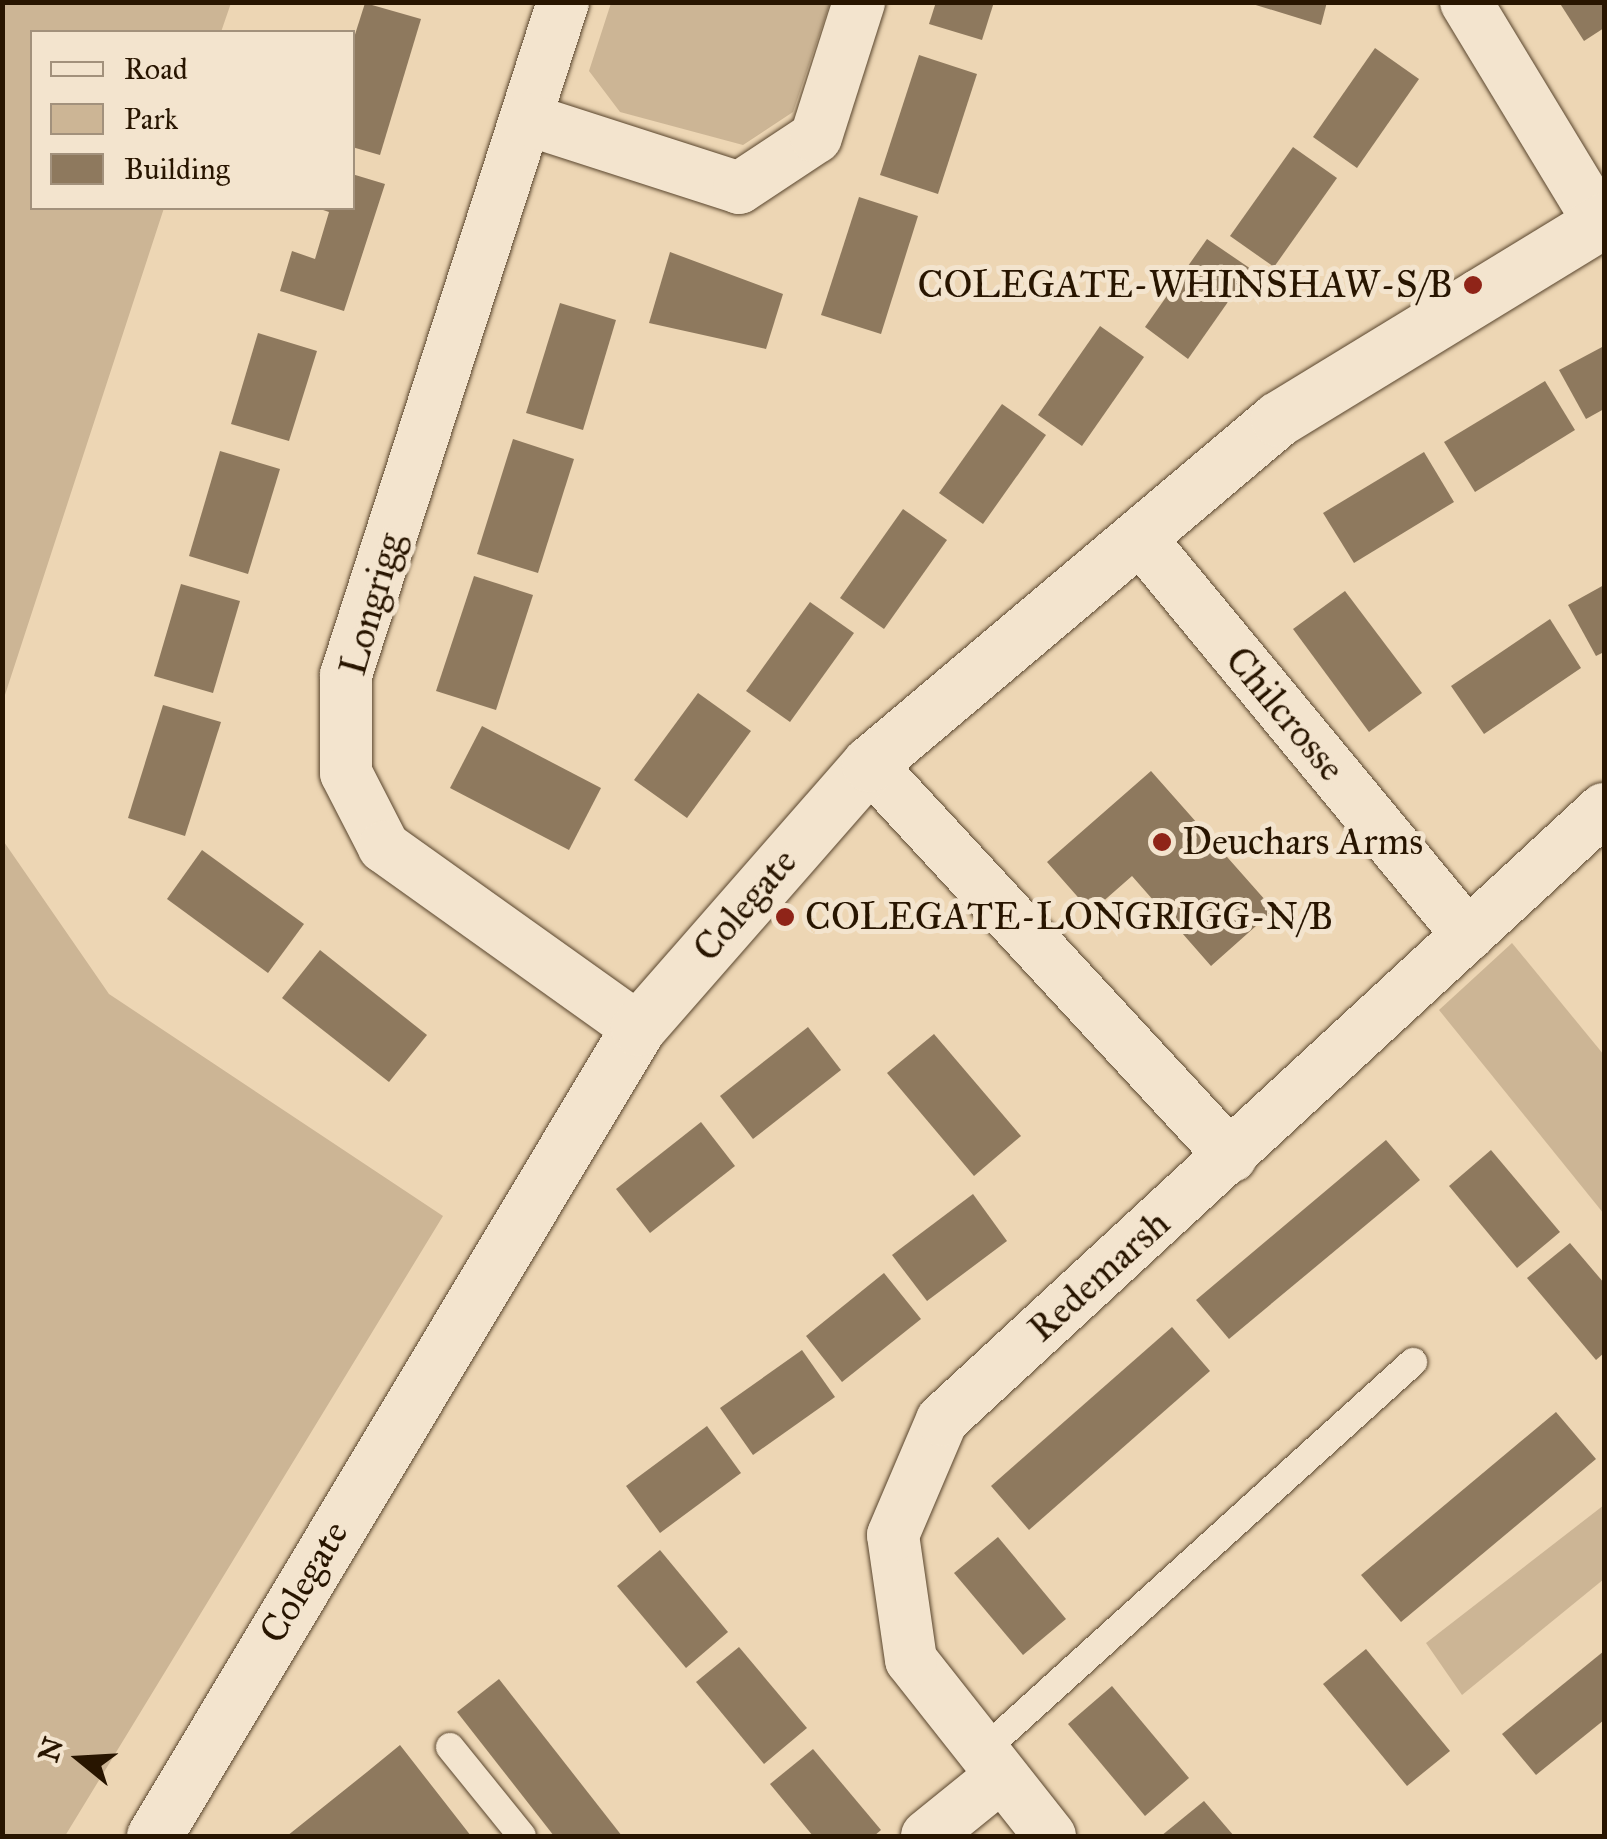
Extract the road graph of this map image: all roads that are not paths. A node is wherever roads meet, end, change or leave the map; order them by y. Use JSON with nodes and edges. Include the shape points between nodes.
{"nodes":[{"id":1,"x":563,"y":2,"type":"edge"},
{"id":2,"x":859,"y":2,"type":"edge"},
{"id":3,"x":1466,"y":2,"type":"edge"},
{"id":4,"x":526,"y":119,"type":"junction"},
{"id":5,"x":1602,"y":221,"type":"edge"},
{"id":6,"x":1140,"y":538,"type":"junction"},
{"id":7,"x":869,"y":764,"type":"junction"},
{"id":8,"x":1604,"y":808,"type":"edge"},
{"id":9,"x":1468,"y":936,"type":"junction"},
{"id":10,"x":638,"y":1028,"type":"junction"},
{"id":11,"x":1231,"y":1156,"type":"junction"},
{"id":12,"x":1413,"y":1362,"type":"dead end"},
{"id":13,"x":450,"y":1747,"type":"dead end"},
{"id":14,"x":992,"y":1764,"type":"junction"},
{"id":15,"x":154,"y":1836,"type":"edge"},
{"id":16,"x":522,"y":1836,"type":"edge"},
{"id":17,"x":927,"y":1836,"type":"edge"},
{"id":18,"x":1050,"y":1836,"type":"edge"}],
"edges":[{"from":1,"to":4,"type":"street","name":"Longrigg"},
{"from":2,"to":4,"type":"street","via":[[816,136],[739,188]]},
{"from":3,"to":5,"type":"street"},
{"from":4,"to":10,"type":"street","name":"Longrigg","via":[[346,675],[346,773],[384,846]]},
{"from":5,"to":6,"type":"street","name":"Colegate","via":[[1278,419]]},
{"from":6,"to":7,"type":"street","name":"Colegate"},
{"from":6,"to":9,"type":"street","name":"Chilcrosse"},
{"from":7,"to":10,"type":"street","name":"Colegate"},
{"from":7,"to":11,"type":"street"},
{"from":8,"to":9,"type":"street","name":"Redemarsh"},
{"from":9,"to":11,"type":"street","name":"Redemarsh"},
{"from":10,"to":15,"type":"street","name":"Colegate"},
{"from":11,"to":14,"type":"street","name":"Redemarsh","via":[[942,1420],[893,1535],[912,1660]]},
{"from":12,"to":14,"type":"lane"},
{"from":13,"to":16,"type":"lane"},
{"from":14,"to":17,"type":"street"},
{"from":14,"to":18,"type":"street","name":"Redemarsh"}]}
